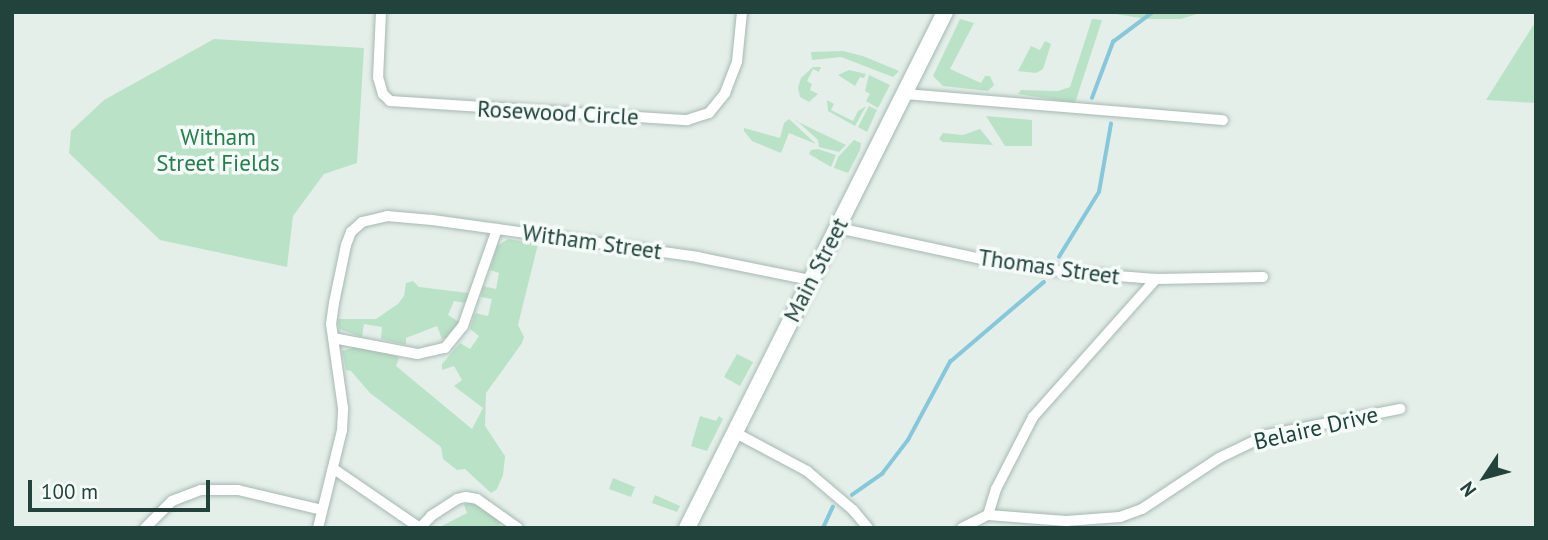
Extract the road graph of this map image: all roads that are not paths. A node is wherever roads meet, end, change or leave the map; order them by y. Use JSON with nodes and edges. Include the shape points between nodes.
{"nodes":[{"id":1,"x":382,"y":12,"type":"edge"},
{"id":2,"x":742,"y":12,"type":"edge"},
{"id":3,"x":945,"y":12,"type":"edge"},
{"id":4,"x":905,"y":94,"type":"junction"},
{"id":5,"x":1223,"y":120,"type":"dead end"},
{"id":6,"x":838,"y":228,"type":"junction"},
{"id":7,"x":497,"y":229,"type":"junction"},
{"id":8,"x":1263,"y":277,"type":"dead end"},
{"id":9,"x":1156,"y":279,"type":"junction"},
{"id":10,"x":810,"y":280,"type":"junction"},
{"id":11,"x":333,"y":338,"type":"junction"},
{"id":12,"x":1400,"y":408,"type":"dead end"},
{"id":13,"x":734,"y":432,"type":"junction"},
{"id":14,"x":334,"y":469,"type":"junction"},
{"id":15,"x":322,"y":510,"type":"junction"},
{"id":16,"x":988,"y":515,"type":"junction"},
{"id":17,"x":145,"y":528,"type":"edge"},
{"id":18,"x":318,"y":528,"type":"edge"},
{"id":19,"x":420,"y":528,"type":"edge"},
{"id":20,"x":518,"y":528,"type":"edge"},
{"id":21,"x":688,"y":528,"type":"edge"},
{"id":22,"x":868,"y":528,"type":"edge"},
{"id":23,"x":962,"y":528,"type":"edge"}],
"edges":[{"from":1,"to":2,"type":"street","name":"Rosewood Circle","via":[[378,76],[390,101],[687,120],[709,113],[725,93],[737,62]]},
{"from":3,"to":4,"type":"main road","name":"Main Street"},
{"from":4,"to":5,"type":"street"},
{"from":4,"to":6,"type":"main road","name":"Main Street"},
{"from":6,"to":9,"type":"street","name":"Thomas Street","via":[[1035,268]]},
{"from":6,"to":10,"type":"main road","name":"Main Street"},
{"from":7,"to":10,"type":"street","name":"Witham Street","via":[[697,257]]},
{"from":7,"to":11,"type":"street","via":[[463,326],[445,348],[418,354]]},
{"from":7,"to":11,"type":"street","name":"Witham Street","via":[[372,218],[355,227],[346,245],[334,303]]},
{"from":8,"to":9,"type":"street","name":"Thomas Street"},
{"from":9,"to":16,"type":"street","via":[[1033,418],[996,489]]},
{"from":10,"to":13,"type":"main road","name":"Main Street"},
{"from":11,"to":14,"type":"street","via":[[343,408]]},
{"from":12,"to":16,"type":"street","name":"Belaire Drive","via":[[1267,435],[1219,458],[1142,509],[1120,517],[1066,521]]},
{"from":13,"to":21,"type":"main road","name":"Main Street"},
{"from":13,"to":22,"type":"street","via":[[807,471]]},
{"from":14,"to":15,"type":"street"},
{"from":14,"to":19,"type":"street"},
{"from":15,"to":17,"type":"street","via":[[237,490],[201,489],[172,501]]},
{"from":15,"to":18,"type":"street"},
{"from":16,"to":23,"type":"street"},
{"from":19,"to":20,"type":"street","via":[[431,516],[466,497],[477,499]]}]}
